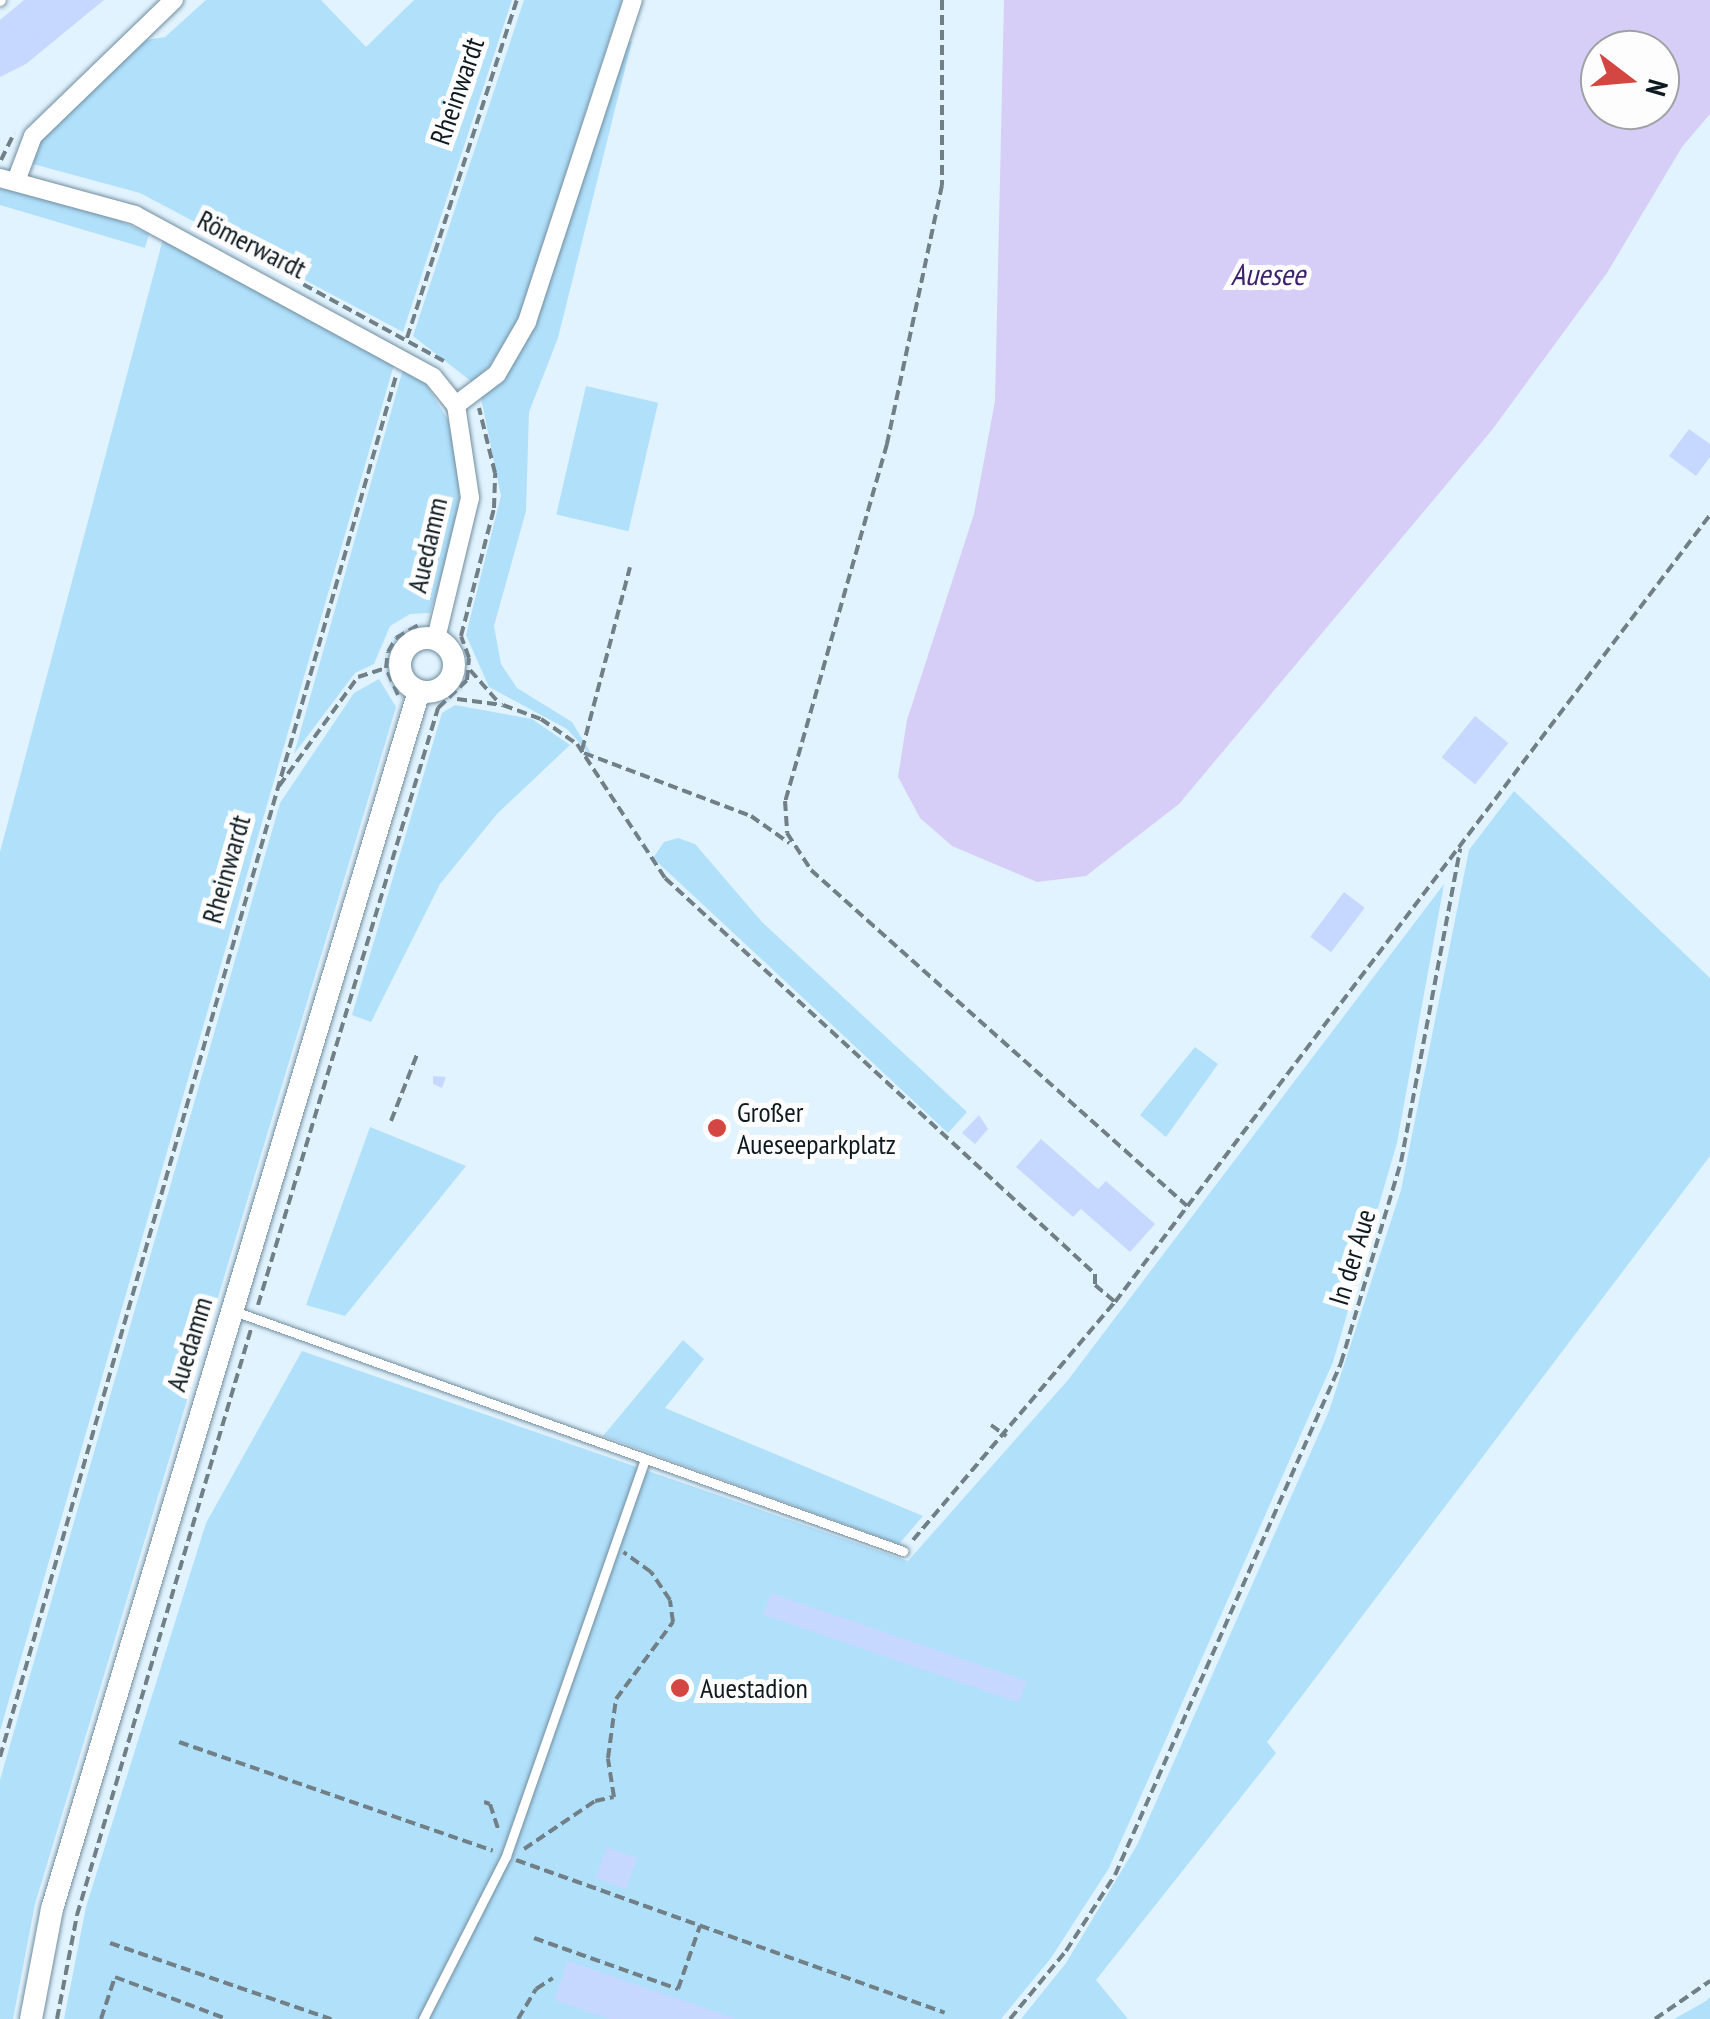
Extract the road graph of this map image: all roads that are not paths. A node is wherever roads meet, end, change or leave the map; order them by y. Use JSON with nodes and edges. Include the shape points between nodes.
{"nodes":[{"id":1,"x":174,"y":0,"type":"edge"},
{"id":2,"x":633,"y":0,"type":"edge"},
{"id":3,"x":8,"y":179,"type":"edge"},
{"id":4,"x":456,"y":404,"type":"junction"},
{"id":5,"x":438,"y":631,"type":"junction"},
{"id":6,"x":416,"y":698,"type":"junction"},
{"id":7,"x":231,"y":1310,"type":"junction"},
{"id":8,"x":645,"y":1459,"type":"junction"},
{"id":9,"x":903,"y":1551,"type":"road end"},
{"id":10,"x":31,"y":2019,"type":"edge"},
{"id":11,"x":423,"y":2019,"type":"edge"}],
"edges":[{"from":1,"to":3,"type":"street","via":[[32,136]]},
{"from":2,"to":4,"type":"street","via":[[528,322],[497,374]]},
{"from":3,"to":4,"type":"street","name":"Römerwardt","via":[[135,214],[405,346]]},
{"from":4,"to":5,"type":"street","name":"Auedamm","via":[[470,498]]},
{"from":5,"to":6,"type":"street","name":"Auedamm","via":[[452,655],[450,678]]},
{"from":5,"to":6,"type":"street","via":[[401,656],[400,670]]},
{"from":6,"to":7,"type":"street","name":"Auedamm"},
{"from":7,"to":8,"type":"lane"},
{"from":7,"to":10,"type":"street","name":"Auedamm","via":[[52,1909]]},
{"from":8,"to":9,"type":"lane"},
{"from":8,"to":11,"type":"lane","via":[[506,1856]]}]}
